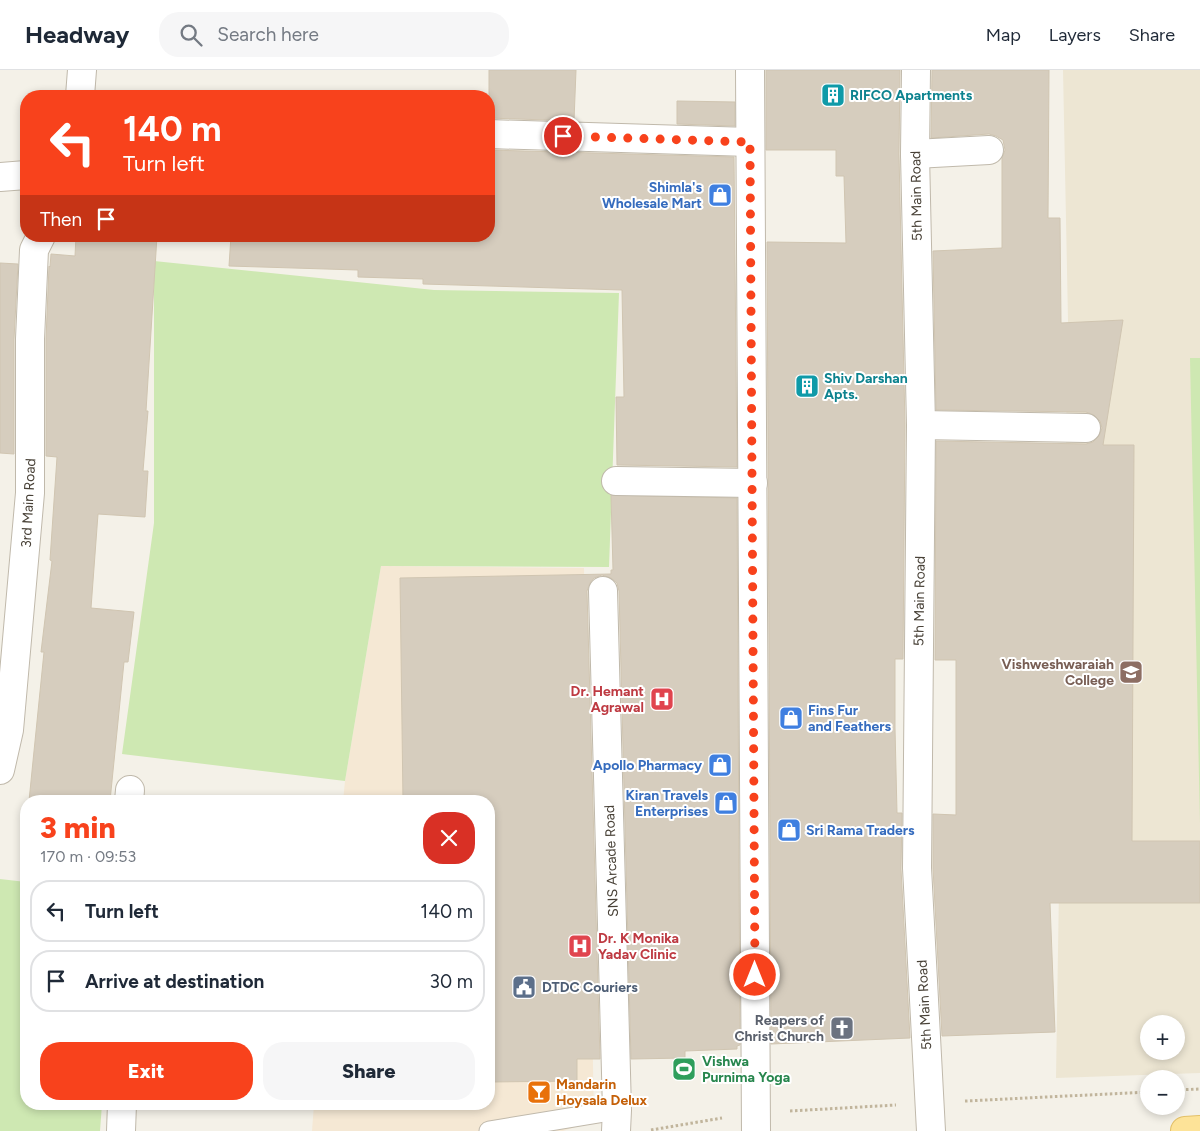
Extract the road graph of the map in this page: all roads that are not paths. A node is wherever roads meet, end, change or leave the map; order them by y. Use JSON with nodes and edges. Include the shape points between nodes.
{"nodes":[{"id":1,"x":82,"y":70,"type":"edge"},
{"id":2,"x":750,"y":70,"type":"edge"},
{"id":3,"x":916,"y":70,"type":"edge"},
{"id":4,"x":80,"y":90,"type":"edge"},
{"id":5,"x":495,"y":134,"type":"edge"},
{"id":6,"x":750,"y":142,"type":"junction"},
{"id":7,"x":990,"y":150,"type":"dead end"},
{"id":8,"x":915,"y":154,"type":"junction"},
{"id":9,"x":20,"y":175,"type":"edge"},
{"id":10,"x":0,"y":177,"type":"edge"},
{"id":11,"x":38,"y":242,"type":"edge"},
{"id":12,"x":921,"y":425,"type":"junction"},
{"id":13,"x":1086,"y":428,"type":"dead end"},
{"id":14,"x":616,"y":481,"type":"dead end"},
{"id":15,"x":753,"y":483,"type":"junction"},
{"id":16,"x":604,"y":591,"type":"dead end"},
{"id":17,"x":0,"y":770,"type":"edge"},
{"id":18,"x":122,"y":1110,"type":"edge"},
{"id":19,"x":617,"y":1121,"type":"edge"},
{"id":20,"x":1200,"y":1130,"type":"edge"},
{"id":21,"x":121,"y":1131,"type":"edge"},
{"id":22,"x":489,"y":1131,"type":"edge"},
{"id":23,"x":756,"y":1131,"type":"edge"},
{"id":24,"x":931,"y":1131,"type":"edge"},
{"id":25,"x":1185,"y":1131,"type":"edge"}],
"edges":[{"from":1,"to":4,"type":"street"},
{"from":2,"to":6,"type":"street"},
{"from":3,"to":8,"type":"street","name":"5th Main Road"},
{"from":5,"to":6,"type":"street"},
{"from":6,"to":15,"type":"street"},
{"from":7,"to":8,"type":"street"},
{"from":8,"to":12,"type":"street","name":"5th Main Road"},
{"from":9,"to":10,"type":"street"},
{"from":11,"to":17,"type":"street","name":"3rd Main Road","via":[[34,250],[30,339],[30,493],[9,730]]},
{"from":12,"to":13,"type":"street"},
{"from":12,"to":24,"type":"street","name":"5th Main Road","via":[[917,868]]},
{"from":14,"to":15,"type":"street"},
{"from":15,"to":23,"type":"street"},
{"from":16,"to":19,"type":"street","name":"SNS Arcade Road"},
{"from":18,"to":21,"type":"street"},
{"from":19,"to":22,"type":"lane"},
{"from":20,"to":25,"type":"main road"}]}
